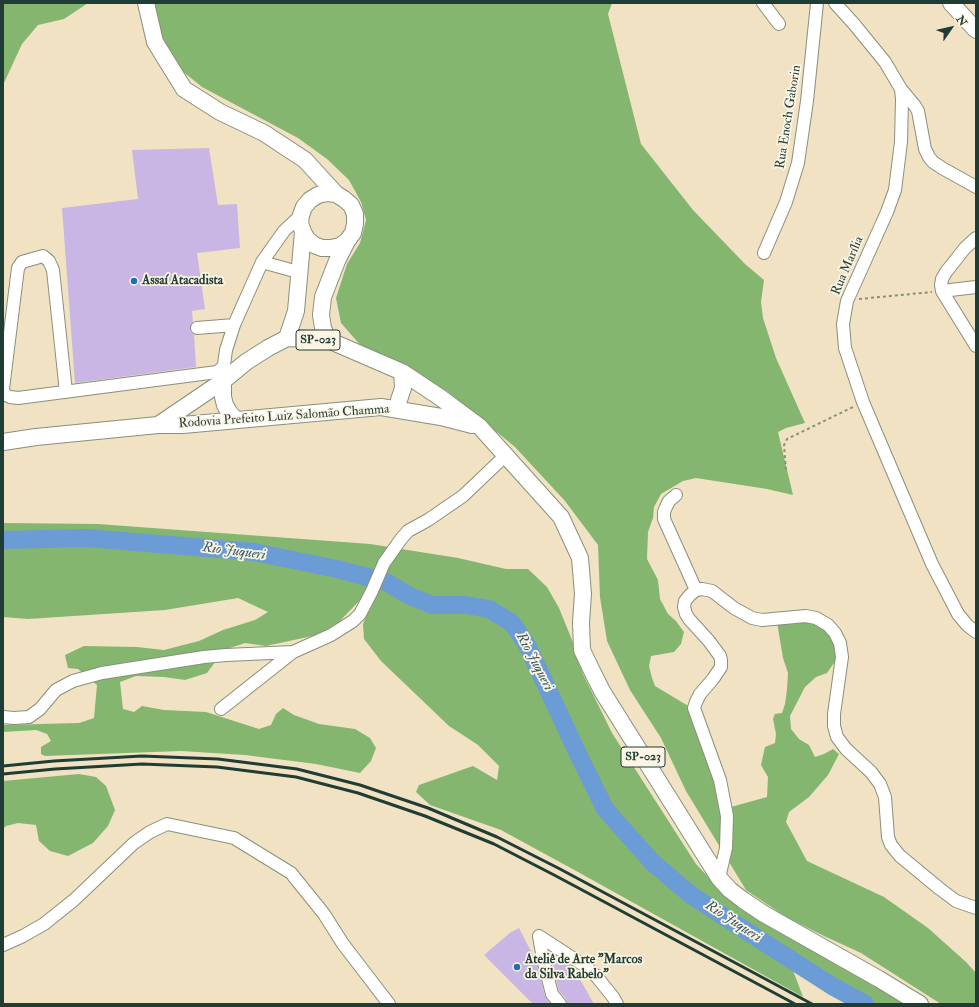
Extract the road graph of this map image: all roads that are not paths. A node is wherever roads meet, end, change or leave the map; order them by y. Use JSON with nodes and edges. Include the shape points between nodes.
{"nodes":[{"id":1,"x":146,"y":3,"type":"edge"},
{"id":2,"x":763,"y":3,"type":"edge"},
{"id":3,"x":817,"y":3,"type":"edge"},
{"id":4,"x":835,"y":3,"type":"edge"},
{"id":5,"x":951,"y":3,"type":"edge"},
{"id":6,"x":779,"y":24,"type":"dead end"},
{"id":7,"x":976,"y":30,"type":"edge"},
{"id":8,"x":901,"y":89,"type":"junction"},
{"id":9,"x":976,"y":187,"type":"edge"},
{"id":10,"x":336,"y":194,"type":"junction"},
{"id":11,"x":301,"y":215,"type":"junction"},
{"id":12,"x":303,"y":232,"type":"junction"},
{"id":13,"x":976,"y":238,"type":"edge"},
{"id":14,"x":347,"y":241,"type":"junction"},
{"id":15,"x":764,"y":253,"type":"dead end"},
{"id":16,"x":262,"y":262,"type":"junction"},
{"id":17,"x":298,"y":272,"type":"junction"},
{"id":18,"x":976,"y":287,"type":"edge"},
{"id":19,"x":942,"y":291,"type":"junction"},
{"id":20,"x":234,"y":325,"type":"junction"},
{"id":21,"x":196,"y":328,"type":"dead end"},
{"id":22,"x":287,"y":338,"type":"junction"},
{"id":23,"x":328,"y":340,"type":"junction"},
{"id":24,"x":976,"y":346,"type":"edge"},
{"id":25,"x":402,"y":372,"type":"junction"},
{"id":26,"x":223,"y":381,"type":"junction"},
{"id":27,"x":66,"y":392,"type":"junction"},
{"id":28,"x":396,"y":409,"type":"junction"},
{"id":29,"x":235,"y":419,"type":"junction"},
{"id":30,"x":158,"y":425,"type":"junction"},
{"id":31,"x":480,"y":427,"type":"junction"},
{"id":32,"x":3,"y":442,"type":"edge"},
{"id":33,"x":506,"y":455,"type":"junction"},
{"id":34,"x":676,"y":495,"type":"dead end"},
{"id":35,"x":696,"y":590,"type":"junction"},
{"id":36,"x":976,"y":632,"type":"edge"},
{"id":37,"x":293,"y":652,"type":"junction"},
{"id":38,"x":221,"y":709,"type":"dead end"},
{"id":39,"x":3,"y":716,"type":"edge"},
{"id":40,"x":719,"y":878,"type":"junction"},
{"id":41,"x":976,"y":908,"type":"edge"},
{"id":42,"x":3,"y":945,"type":"edge"},
{"id":43,"x":389,"y":1004,"type":"edge"},
{"id":44,"x":560,"y":1004,"type":"edge"},
{"id":45,"x":618,"y":1004,"type":"edge"},
{"id":46,"x":920,"y":1004,"type":"edge"}],
"edges":[{"from":1,"to":10,"type":"main road","via":[[155,42],[184,89],[220,112],[264,133],[306,160]]},
{"from":2,"to":6,"type":"street"},
{"from":3,"to":15,"type":"street","name":"Rua Enoch Gaborin","via":[[798,163],[786,202]]},
{"from":4,"to":8,"type":"street","name":"Rua Marília","via":[[885,62]]},
{"from":5,"to":7,"type":"main road"},
{"from":8,"to":9,"type":"street","via":[[918,111],[929,157],[942,168]]},
{"from":8,"to":36,"type":"street","name":"Rua Marília","via":[[901,142],[895,190],[847,301],[843,324],[845,348],[863,402],[932,564],[958,614]]},
{"from":10,"to":11,"type":"main road","via":[[318,195],[304,207]]},
{"from":10,"to":14,"type":"main road","via":[[351,205],[355,214],[353,233]]},
{"from":11,"to":12,"type":"main road"},
{"from":11,"to":16,"type":"street","via":[[284,231]]},
{"from":12,"to":14,"type":"main road","via":[[314,245],[322,248],[340,246]]},
{"from":12,"to":17,"type":"main road"},
{"from":13,"to":19,"type":"street","via":[[946,272],[942,279]]},
{"from":14,"to":23,"type":"main road","via":[[328,280],[323,297],[321,315]]},
{"from":16,"to":17,"type":"street"},
{"from":16,"to":20,"type":"street"},
{"from":17,"to":22,"type":"main road","via":[[296,311]]},
{"from":18,"to":19,"type":"street"},
{"from":19,"to":24,"type":"street"},
{"from":20,"to":21,"type":"street"},
{"from":20,"to":27,"type":"street","via":[[224,365],[217,372]]},
{"from":22,"to":23,"type":"main road","number":"SP-023"},
{"from":22,"to":26,"type":"main road","name":"Rodovia Prefeito Luiz Salomão Chamma","number":"SP-023","via":[[246,362]]},
{"from":23,"to":25,"type":"main road","number":"SP-023"},
{"from":25,"to":28,"type":"main road","via":[[403,388]]},
{"from":25,"to":31,"type":"main road","number":"SP-023"},
{"from":26,"to":29,"type":"main road","via":[[225,405]]},
{"from":26,"to":30,"type":"main road","name":"Rodovia Prefeito Luiz Salomão Chamma","number":"SP-023"},
{"from":27,"to":27,"type":"street","via":[[18,398],[4,394],[18,268],[22,262],[33,258],[43,256],[53,270]]},
{"from":28,"to":29,"type":"main road","name":"Rodovia Prefeito Luiz Salomão Chamma","number":"SP-023","via":[[380,407]]},
{"from":28,"to":31,"type":"main road","name":"Rodovia Prefeito Luiz Salomão Chamma","number":"SP-023"},
{"from":29,"to":30,"type":"main road","name":"Rodovia Prefeito Luiz Salomão Chamma","number":"SP-023"},
{"from":30,"to":32,"type":"main road","name":"Rodovia Prefeito Luiz Salomão Chamma","number":"SP-023"},
{"from":31,"to":33,"type":"main road","number":"SP-023"},
{"from":33,"to":37,"type":"street","via":[[463,496],[408,531],[384,563],[360,614],[353,621],[325,639]]},
{"from":33,"to":40,"type":"main road","number":"SP-023","via":[[561,517],[580,558],[583,594],[582,650],[602,691]]},
{"from":34,"to":35,"type":"street","via":[[669,501],[664,519]]},
{"from":35,"to":40,"type":"street","via":[[685,601],[686,614],[721,660],[721,667],[700,694],[694,708],[720,780],[727,816],[726,848]]},
{"from":35,"to":41,"type":"street","via":[[702,588],[712,591],[752,618],[762,620],[806,616],[828,625],[840,644],[842,657],[834,726],[846,749],[880,784],[885,797],[891,845],[900,856],[956,901]]},
{"from":37,"to":38,"type":"street"},
{"from":37,"to":39,"type":"street","via":[[226,655],[73,680],[63,685],[29,717]]},
{"from":40,"to":46,"type":"main road","number":"SP-023","via":[[730,890],[764,914]]},
{"from":42,"to":43,"type":"street","via":[[44,924],[74,900],[134,843],[167,824],[234,838],[291,874],[324,914],[342,944]]},
{"from":44,"to":45,"type":"street","via":[[552,994],[539,936],[585,966]]}]}
